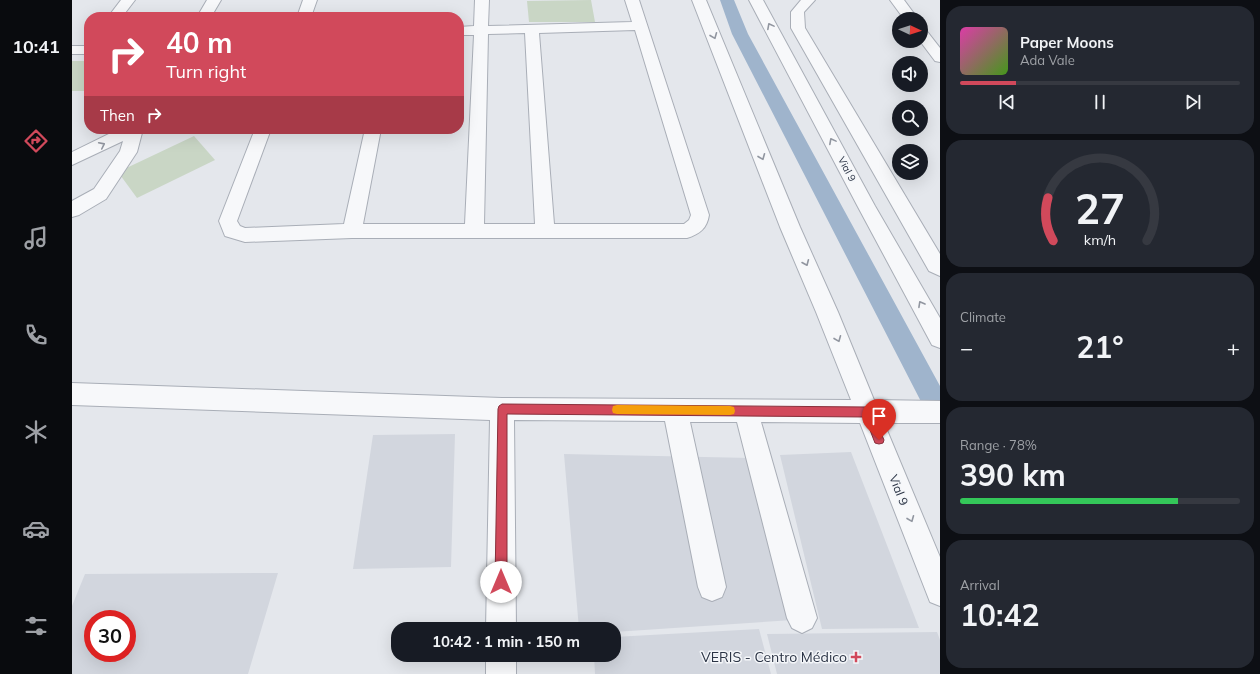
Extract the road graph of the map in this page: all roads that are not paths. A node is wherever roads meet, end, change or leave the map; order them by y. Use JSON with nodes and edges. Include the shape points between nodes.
{"nodes":[{"id":1,"x":128,"y":0,"type":"edge"},
{"id":2,"x":214,"y":0,"type":"edge"},
{"id":3,"x":310,"y":0,"type":"edge"},
{"id":4,"x":482,"y":0,"type":"edge"},
{"id":5,"x":632,"y":0,"type":"edge"},
{"id":6,"x":699,"y":0,"type":"edge"},
{"id":7,"x":756,"y":0,"type":"edge"},
{"id":8,"x":808,"y":0,"type":"edge"},
{"id":9,"x":897,"y":0,"type":"edge"},
{"id":10,"x":119,"y":12,"type":"edge"},
{"id":11,"x":207,"y":12,"type":"edge"},
{"id":12,"x":306,"y":12,"type":"edge"},
{"id":13,"x":906,"y":12,"type":"edge"},
{"id":14,"x":640,"y":26,"type":"junction"},
{"id":15,"x":532,"y":29,"type":"junction"},
{"id":16,"x":481,"y":30,"type":"junction"},
{"id":17,"x":464,"y":31,"type":"edge"},
{"id":18,"x":928,"y":42,"type":"edge"},
{"id":19,"x":72,"y":50,"type":"edge"},
{"id":20,"x":84,"y":50,"type":"edge"},
{"id":21,"x":940,"y":58,"type":"edge"},
{"id":22,"x":124,"y":134,"type":"edge"},
{"id":23,"x":133,"y":134,"type":"edge"},
{"id":24,"x":261,"y":134,"type":"edge"},
{"id":25,"x":372,"y":134,"type":"edge"},
{"id":26,"x":72,"y":159,"type":"edge"},
{"id":27,"x":72,"y":210,"type":"edge"},
{"id":28,"x":474,"y":230,"type":"junction"},
{"id":29,"x":546,"y":231,"type":"junction"},
{"id":30,"x":352,"y":232,"type":"junction"},
{"id":31,"x":940,"y":268,"type":"edge"},
{"id":32,"x":940,"y":338,"type":"edge"},
{"id":33,"x":72,"y":394,"type":"edge"},
{"id":34,"x":502,"y":409,"type":"junction"},
{"id":35,"x":675,"y":410,"type":"junction"},
{"id":36,"x":746,"y":411,"type":"junction"},
{"id":37,"x":868,"y":412,"type":"junction"},
{"id":38,"x":940,"y":412,"type":"edge"},
{"id":39,"x":712,"y":587,"type":"dead end"},
{"id":40,"x":940,"y":592,"type":"edge"},
{"id":41,"x":802,"y":618,"type":"dead end"},
{"id":42,"x":501,"y":622,"type":"edge"},
{"id":43,"x":501,"y":662,"type":"edge"},
{"id":44,"x":500,"y":674,"type":"edge"}],
"edges":[{"from":1,"to":10,"type":"street"},
{"from":2,"to":11,"type":"street"},
{"from":3,"to":12,"type":"street"},
{"from":4,"to":16,"type":"street"},
{"from":5,"to":14,"type":"street"},
{"from":6,"to":37,"type":"street","name":"Vial 9","one_way":true},
{"from":32,"to":7,"type":"street","name":"Vial 9","one_way":true},
{"from":8,"to":31,"type":"street","via":[[798,10],[798,28],[894,195]]},
{"from":9,"to":13,"type":"street"},
{"from":14,"to":15,"type":"street"},
{"from":14,"to":29,"type":"street","via":[[700,215],[698,224],[687,231]]},
{"from":15,"to":16,"type":"street"},
{"from":15,"to":29,"type":"street"},
{"from":16,"to":17,"type":"street"},
{"from":16,"to":28,"type":"street"},
{"from":18,"to":21,"type":"street"},
{"from":19,"to":20,"type":"street"},
{"from":26,"to":22,"type":"street","one_way":true},
{"from":23,"to":27,"type":"street","via":[[128,152],[100,194]]},
{"from":24,"to":30,"type":"street","via":[[228,221],[232,231],[245,235]]},
{"from":25,"to":30,"type":"street"},
{"from":28,"to":29,"type":"street"},
{"from":28,"to":30,"type":"street"},
{"from":33,"to":34,"type":"street"},
{"from":34,"to":35,"type":"street"},
{"from":34,"to":42,"type":"street"},
{"from":35,"to":36,"type":"street"},
{"from":35,"to":39,"type":"street"},
{"from":36,"to":37,"type":"street"},
{"from":36,"to":41,"type":"street"},
{"from":37,"to":38,"type":"street"},
{"from":37,"to":40,"type":"street","name":"Vial 9","one_way":true},
{"from":43,"to":44,"type":"street"}]}
